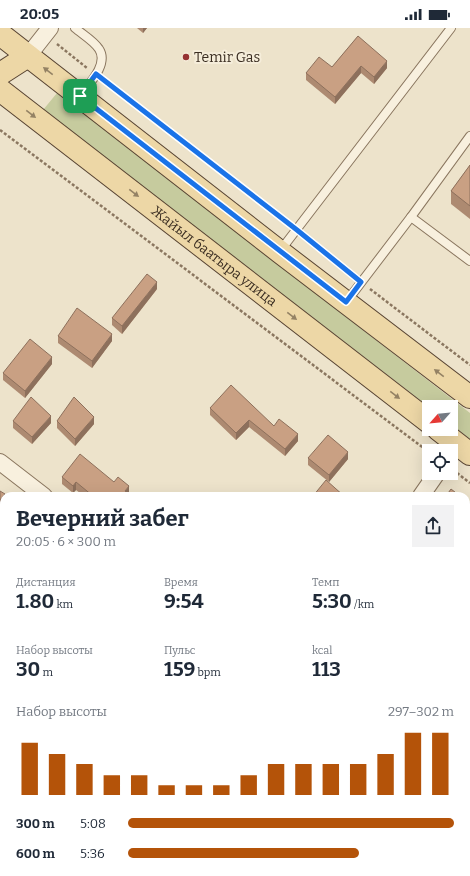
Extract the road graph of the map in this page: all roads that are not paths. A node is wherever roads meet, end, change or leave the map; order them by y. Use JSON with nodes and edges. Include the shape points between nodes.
{"nodes":[{"id":1,"x":75,"y":28,"type":"edge"},
{"id":2,"x":451,"y":28,"type":"edge"},
{"id":3,"x":48,"y":31,"type":"edge"},
{"id":4,"x":0,"y":34,"type":"edge"},
{"id":5,"x":28,"y":56,"type":"junction"},
{"id":6,"x":0,"y":74,"type":"edge"},
{"id":7,"x":0,"y":90,"type":"edge"},
{"id":8,"x":80,"y":96,"type":"junction"},
{"id":9,"x":470,"y":136,"type":"edge"},
{"id":10,"x":411,"y":217,"type":"junction"},
{"id":11,"x":280,"y":252,"type":"junction"},
{"id":12,"x":470,"y":261,"type":"edge"},
{"id":13,"x":346,"y":302,"type":"junction"},
{"id":14,"x":470,"y":397,"type":"edge"},
{"id":15,"x":422,"y":417,"type":"edge"},
{"id":16,"x":445,"y":436,"type":"edge"},
{"id":17,"x":460,"y":450,"type":"edge"},
{"id":18,"x":0,"y":462,"type":"edge"},
{"id":19,"x":432,"y":480,"type":"edge"},
{"id":20,"x":39,"y":492,"type":"edge"},
{"id":21,"x":424,"y":492,"type":"edge"}],
"edges":[{"from":1,"to":8,"type":"lane","via":[[99,48],[102,56],[96,74]]},
{"from":2,"to":11,"type":"lane"},
{"from":3,"to":5,"type":"street"},
{"from":4,"to":5,"type":"main road"},
{"from":5,"to":6,"type":"main road"},
{"from":8,"to":5,"type":"main road","one_way":true},
{"from":7,"to":15,"type":"main road","name":"Жайыл баатыра улица","one_way":true},
{"from":8,"to":11,"type":"main road"},
{"from":9,"to":10,"type":"lane"},
{"from":10,"to":12,"type":"lane"},
{"from":10,"to":13,"type":"lane"},
{"from":11,"to":13,"type":"main road"},
{"from":14,"to":13,"type":"main road","one_way":true},
{"from":16,"to":17,"type":"main road"},
{"from":18,"to":20,"type":"street"},
{"from":19,"to":21,"type":"street"}]}
